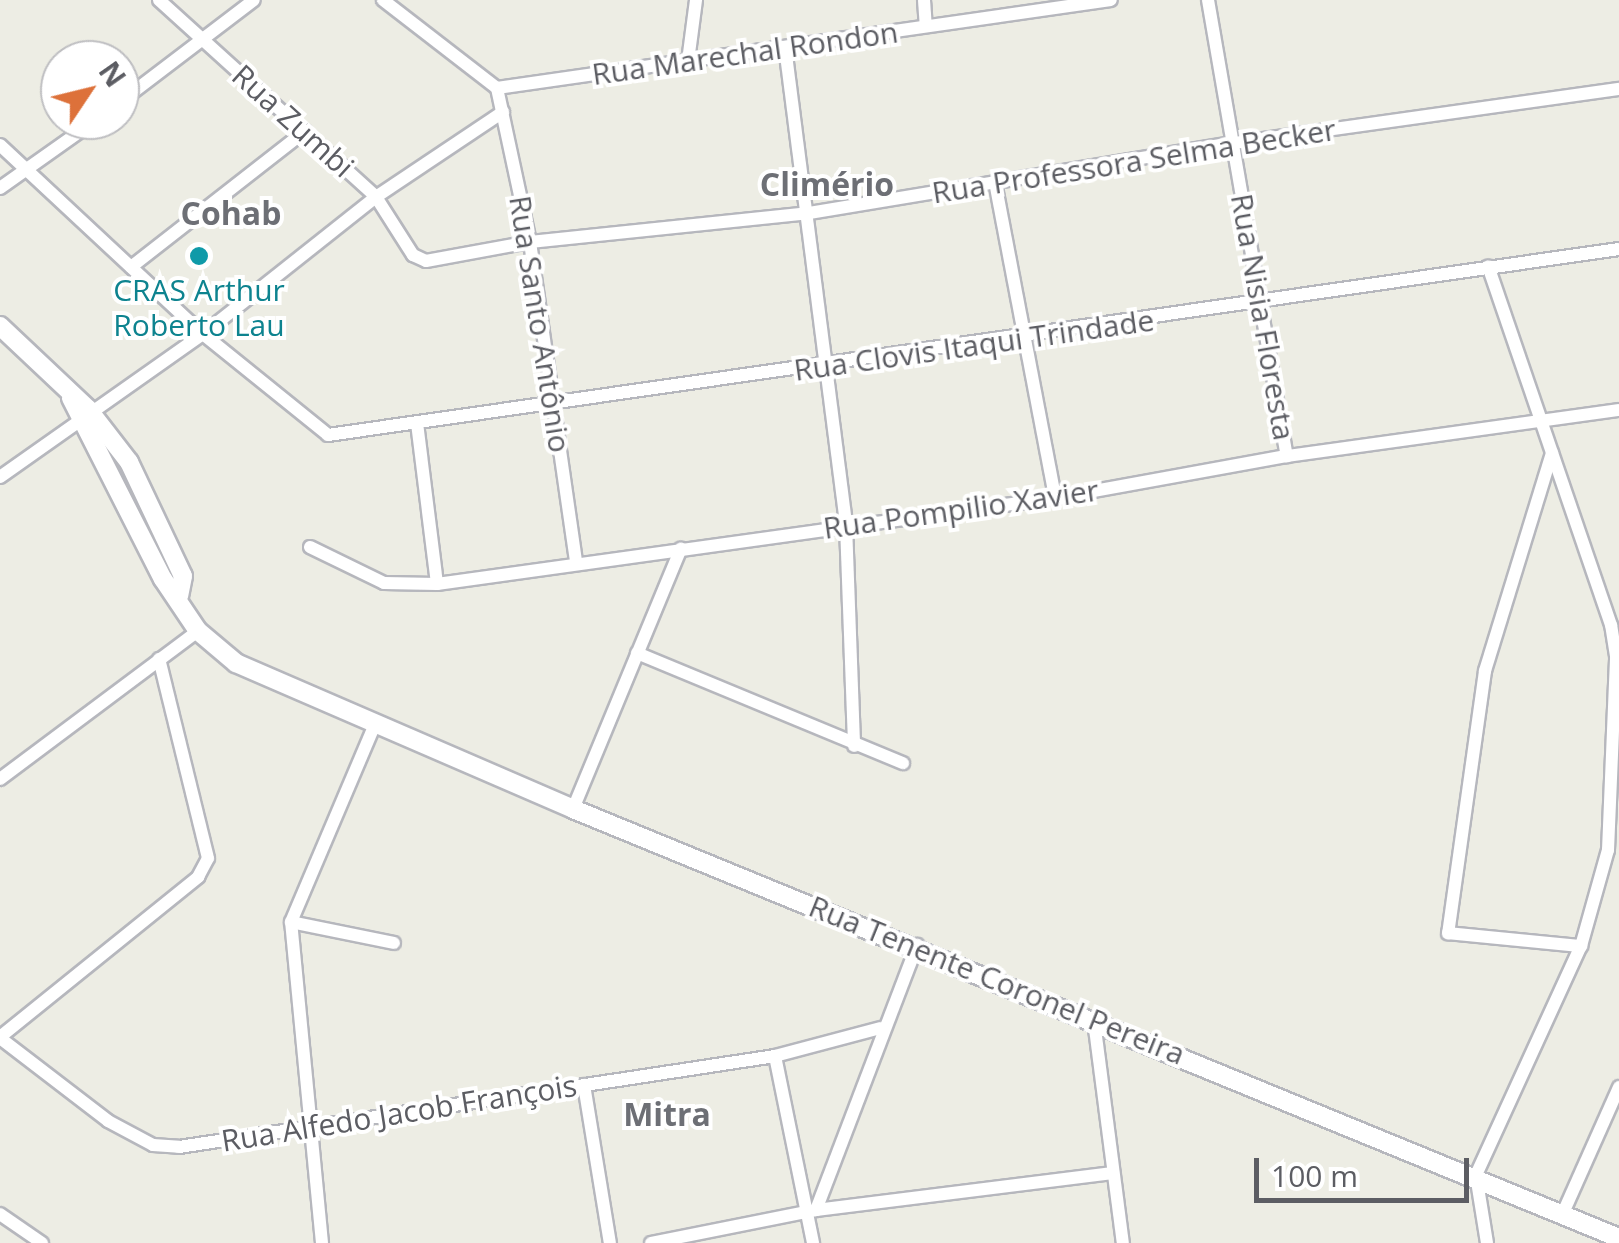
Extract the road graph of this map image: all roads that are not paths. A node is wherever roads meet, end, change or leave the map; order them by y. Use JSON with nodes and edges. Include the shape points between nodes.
{"nodes":[{"id":1,"x":158,"y":0,"type":"edge"},
{"id":2,"x":254,"y":0,"type":"edge"},
{"id":3,"x":383,"y":0,"type":"edge"},
{"id":4,"x":696,"y":0,"type":"edge"},
{"id":5,"x":924,"y":0,"type":"edge"},
{"id":6,"x":1111,"y":0,"type":"edge"},
{"id":7,"x":1208,"y":0,"type":"edge"},
{"id":8,"x":1078,"y":2,"type":"edge"},
{"id":9,"x":926,"y":26,"type":"junction"},
{"id":10,"x":203,"y":39,"type":"junction"},
{"id":11,"x":785,"y":47,"type":"junction"},
{"id":12,"x":688,"y":61,"type":"junction"},
{"id":13,"x":140,"y":87,"type":"edge"},
{"id":14,"x":497,"y":88,"type":"junction"},
{"id":15,"x":1619,"y":90,"type":"edge"},
{"id":16,"x":503,"y":112,"type":"junction"},
{"id":17,"x":304,"y":132,"type":"junction"},
{"id":18,"x":69,"y":140,"type":"edge"},
{"id":19,"x":1234,"y":143,"type":"junction"},
{"id":20,"x":0,"y":145,"type":"edge"},
{"id":21,"x":28,"y":171,"type":"junction"},
{"id":22,"x":994,"y":182,"type":"junction"},
{"id":23,"x":0,"y":188,"type":"edge"},
{"id":24,"x":376,"y":197,"type":"junction"},
{"id":25,"x":803,"y":214,"type":"junction"},
{"id":26,"x":530,"y":242,"type":"junction"},
{"id":27,"x":1619,"y":249,"type":"edge"},
{"id":28,"x":413,"y":255,"type":"joint"},
{"id":29,"x":1488,"y":266,"type":"junction"},
{"id":30,"x":131,"y":267,"type":"junction"},
{"id":31,"x":1260,"y":302,"type":"junction"},
{"id":32,"x":0,"y":326,"type":"edge"},
{"id":33,"x":203,"y":334,"type":"junction"},
{"id":34,"x":1020,"y":338,"type":"junction"},
{"id":35,"x":823,"y":368,"type":"junction"},
{"id":36,"x":554,"y":399,"type":"junction"},
{"id":37,"x":1619,"y":410,"type":"edge"},
{"id":38,"x":84,"y":412,"type":"junction"},
{"id":39,"x":417,"y":423,"type":"junction"},
{"id":40,"x":1540,"y":423,"type":"junction"},
{"id":41,"x":1552,"y":453,"type":"junction"},
{"id":42,"x":1288,"y":456,"type":"junction"},
{"id":43,"x":0,"y":476,"type":"edge"},
{"id":44,"x":1055,"y":498,"type":"junction"},
{"id":45,"x":846,"y":525,"type":"junction"},
{"id":46,"x":310,"y":547,"type":"dead end"},
{"id":47,"x":681,"y":548,"type":"junction"},
{"id":48,"x":576,"y":562,"type":"junction"},
{"id":49,"x":437,"y":584,"type":"junction"},
{"id":50,"x":198,"y":632,"type":"junction"},
{"id":51,"x":636,"y":653,"type":"junction"},
{"id":52,"x":159,"y":659,"type":"junction"},
{"id":53,"x":375,"y":724,"type":"junction"},
{"id":54,"x":854,"y":746,"type":"junction"},
{"id":55,"x":902,"y":762,"type":"dead end"},
{"id":56,"x":0,"y":779,"type":"edge"},
{"id":57,"x":573,"y":809,"type":"junction"},
{"id":58,"x":291,"y":922,"type":"junction"},
{"id":59,"x":394,"y":943,"type":"dead end"},
{"id":60,"x":917,"y":945,"type":"junction"},
{"id":61,"x":1581,"y":946,"type":"junction"},
{"id":62,"x":1094,"y":1021,"type":"junction"},
{"id":63,"x":880,"y":1028,"type":"junction"},
{"id":64,"x":0,"y":1037,"type":"edge"},
{"id":65,"x":776,"y":1056,"type":"junction"},
{"id":66,"x":584,"y":1086,"type":"junction"},
{"id":67,"x":1619,"y":1087,"type":"edge"},
{"id":68,"x":306,"y":1125,"type":"junction"},
{"id":69,"x":1111,"y":1173,"type":"junction"},
{"id":70,"x":1476,"y":1175,"type":"junction"},
{"id":71,"x":812,"y":1211,"type":"junction"},
{"id":72,"x":0,"y":1214,"type":"edge"},
{"id":73,"x":1563,"y":1214,"type":"junction"},
{"id":74,"x":1619,"y":1238,"type":"edge"},
{"id":75,"x":42,"y":1243,"type":"edge"},
{"id":76,"x":322,"y":1243,"type":"edge"},
{"id":77,"x":610,"y":1243,"type":"edge"},
{"id":78,"x":650,"y":1243,"type":"edge"},
{"id":79,"x":813,"y":1243,"type":"edge"},
{"id":80,"x":1123,"y":1243,"type":"edge"},
{"id":81,"x":1487,"y":1243,"type":"edge"}],
"edges":[{"from":1,"to":10,"type":"street","name":"Rua Zumbi"},
{"from":2,"to":10,"type":"street"},
{"from":3,"to":14,"type":"street"},
{"from":4,"to":12,"type":"street"},
{"from":5,"to":9,"type":"street"},
{"from":6,"to":8,"type":"street","name":"Rua Marechal Rondon"},
{"from":7,"to":19,"type":"street","name":"Rua Nisia Floresta"},
{"from":8,"to":9,"type":"street","name":"Rua Marechal Rondon"},
{"from":9,"to":11,"type":"street","name":"Rua Marechal Rondon"},
{"from":10,"to":13,"type":"street"},
{"from":10,"to":17,"type":"street","name":"Rua Zumbi"},
{"from":11,"to":12,"type":"street","name":"Rua Marechal Rondon"},
{"from":11,"to":25,"type":"street"},
{"from":12,"to":14,"type":"street","name":"Rua Marechal Rondon"},
{"from":14,"to":16,"type":"street","name":"Rua Santo Antônio"},
{"from":15,"to":19,"type":"street","name":"Rua Professora Selma Becker"},
{"from":16,"to":24,"type":"street"},
{"from":16,"to":26,"type":"street","name":"Rua Santo Antônio"},
{"from":17,"to":24,"type":"street","name":"Rua Zumbi"},
{"from":17,"to":30,"type":"street"},
{"from":18,"to":21,"type":"street"},
{"from":19,"to":22,"type":"street","name":"Rua Professora Selma Becker"},
{"from":19,"to":31,"type":"street","name":"Rua Nisia Floresta"},
{"from":20,"to":21,"type":"street"},
{"from":21,"to":23,"type":"street"},
{"from":21,"to":30,"type":"street"},
{"from":22,"to":25,"type":"street","name":"Rua Professora Selma Becker"},
{"from":22,"to":34,"type":"street"},
{"from":24,"to":28,"type":"street","name":"Rua Zumbi"},
{"from":24,"to":33,"type":"street"},
{"from":25,"to":26,"type":"street","name":"Rua Professora Selma Becker"},
{"from":25,"to":35,"type":"street"},
{"from":26,"to":28,"type":"street","name":"Rua Professora Selma Becker","via":[[426,261]]},
{"from":26,"to":36,"type":"street","name":"Rua Santo Antônio"},
{"from":27,"to":29,"type":"street","name":"Rua Clovis Itaqui Trindade"},
{"from":29,"to":31,"type":"street","name":"Rua Clovis Itaqui Trindade"},
{"from":29,"to":40,"type":"street"},
{"from":30,"to":33,"type":"street"},
{"from":31,"to":34,"type":"street","name":"Rua Clovis Itaqui Trindade"},
{"from":31,"to":42,"type":"street","name":"Rua Nisia Floresta"},
{"from":32,"to":38,"type":"main road"},
{"from":33,"to":38,"type":"street"},
{"from":33,"to":39,"type":"street","name":"Rua Clovis Itaqui Trindade","via":[[328,435]]},
{"from":34,"to":35,"type":"street","name":"Rua Clovis Itaqui Trindade"},
{"from":34,"to":44,"type":"street"},
{"from":35,"to":36,"type":"street","name":"Rua Clovis Itaqui Trindade"},
{"from":35,"to":45,"type":"street"},
{"from":36,"to":39,"type":"street","name":"Rua Clovis Itaqui Trindade"},
{"from":36,"to":48,"type":"street","name":"Rua Santo Antônio"},
{"from":37,"to":40,"type":"street","name":"Rua Pompilio Xavier"},
{"from":38,"to":43,"type":"street"},
{"from":38,"to":50,"type":"main road","via":[[163,579]]},
{"from":39,"to":49,"type":"street"},
{"from":40,"to":41,"type":"street"},
{"from":40,"to":42,"type":"street","name":"Rua Pompilio Xavier"},
{"from":41,"to":61,"type":"street","via":[[1616,656],[1608,850]]},
{"from":41,"to":61,"type":"street","via":[[1529,510],[1485,672],[1448,934]]},
{"from":42,"to":44,"type":"street","name":"Rua Pompilio Xavier"},
{"from":44,"to":45,"type":"street","name":"Rua Pompilio Xavier"},
{"from":45,"to":47,"type":"street","name":"Rua Pompilio Xavier"},
{"from":45,"to":54,"type":"street"},
{"from":46,"to":49,"type":"street","name":"Rua Pompilio Xavier","via":[[384,584]]},
{"from":47,"to":48,"type":"street","name":"Rua Pompilio Xavier"},
{"from":47,"to":51,"type":"street"},
{"from":48,"to":49,"type":"street","name":"Rua Pompilio Xavier"},
{"from":50,"to":52,"type":"street"},
{"from":50,"to":53,"type":"main road","name":"Rua Tenente Coronel Pereira","via":[[236,663]]},
{"from":51,"to":54,"type":"street"},
{"from":51,"to":57,"type":"street"},
{"from":52,"to":56,"type":"street"},
{"from":52,"to":64,"type":"street","via":[[208,858],[198,877]]},
{"from":53,"to":57,"type":"main road","name":"Rua Tenente Coronel Pereira"},
{"from":53,"to":58,"type":"street"},
{"from":54,"to":55,"type":"street"},
{"from":57,"to":60,"type":"main road","name":"Rua Tenente Coronel Pereira"},
{"from":58,"to":59,"type":"street"},
{"from":58,"to":68,"type":"street"},
{"from":60,"to":62,"type":"main road","name":"Rua Tenente Coronel Pereira"},
{"from":60,"to":63,"type":"street"},
{"from":61,"to":70,"type":"street"},
{"from":62,"to":69,"type":"street"},
{"from":62,"to":70,"type":"main road","name":"Rua Tenente Coronel Pereira"},
{"from":63,"to":65,"type":"street","name":"Rua Alfedo Jacob François"},
{"from":63,"to":71,"type":"street"},
{"from":64,"to":68,"type":"street","name":"Rua Alfedo Jacob François","via":[[108,1121],[152,1145],[179,1147]]},
{"from":65,"to":66,"type":"street","name":"Rua Alfedo Jacob François"},
{"from":65,"to":71,"type":"street"},
{"from":66,"to":68,"type":"street","name":"Rua Alfedo Jacob François"},
{"from":66,"to":77,"type":"street"},
{"from":67,"to":73,"type":"street"},
{"from":68,"to":76,"type":"street"},
{"from":69,"to":71,"type":"street"},
{"from":69,"to":80,"type":"street"},
{"from":70,"to":73,"type":"main road","name":"Rua Tenente Coronel Pereira"},
{"from":70,"to":81,"type":"street"},
{"from":71,"to":78,"type":"street"},
{"from":71,"to":79,"type":"street"},
{"from":72,"to":75,"type":"street"},
{"from":73,"to":74,"type":"main road","name":"Rua Tenente Coronel Pereira"}]}
